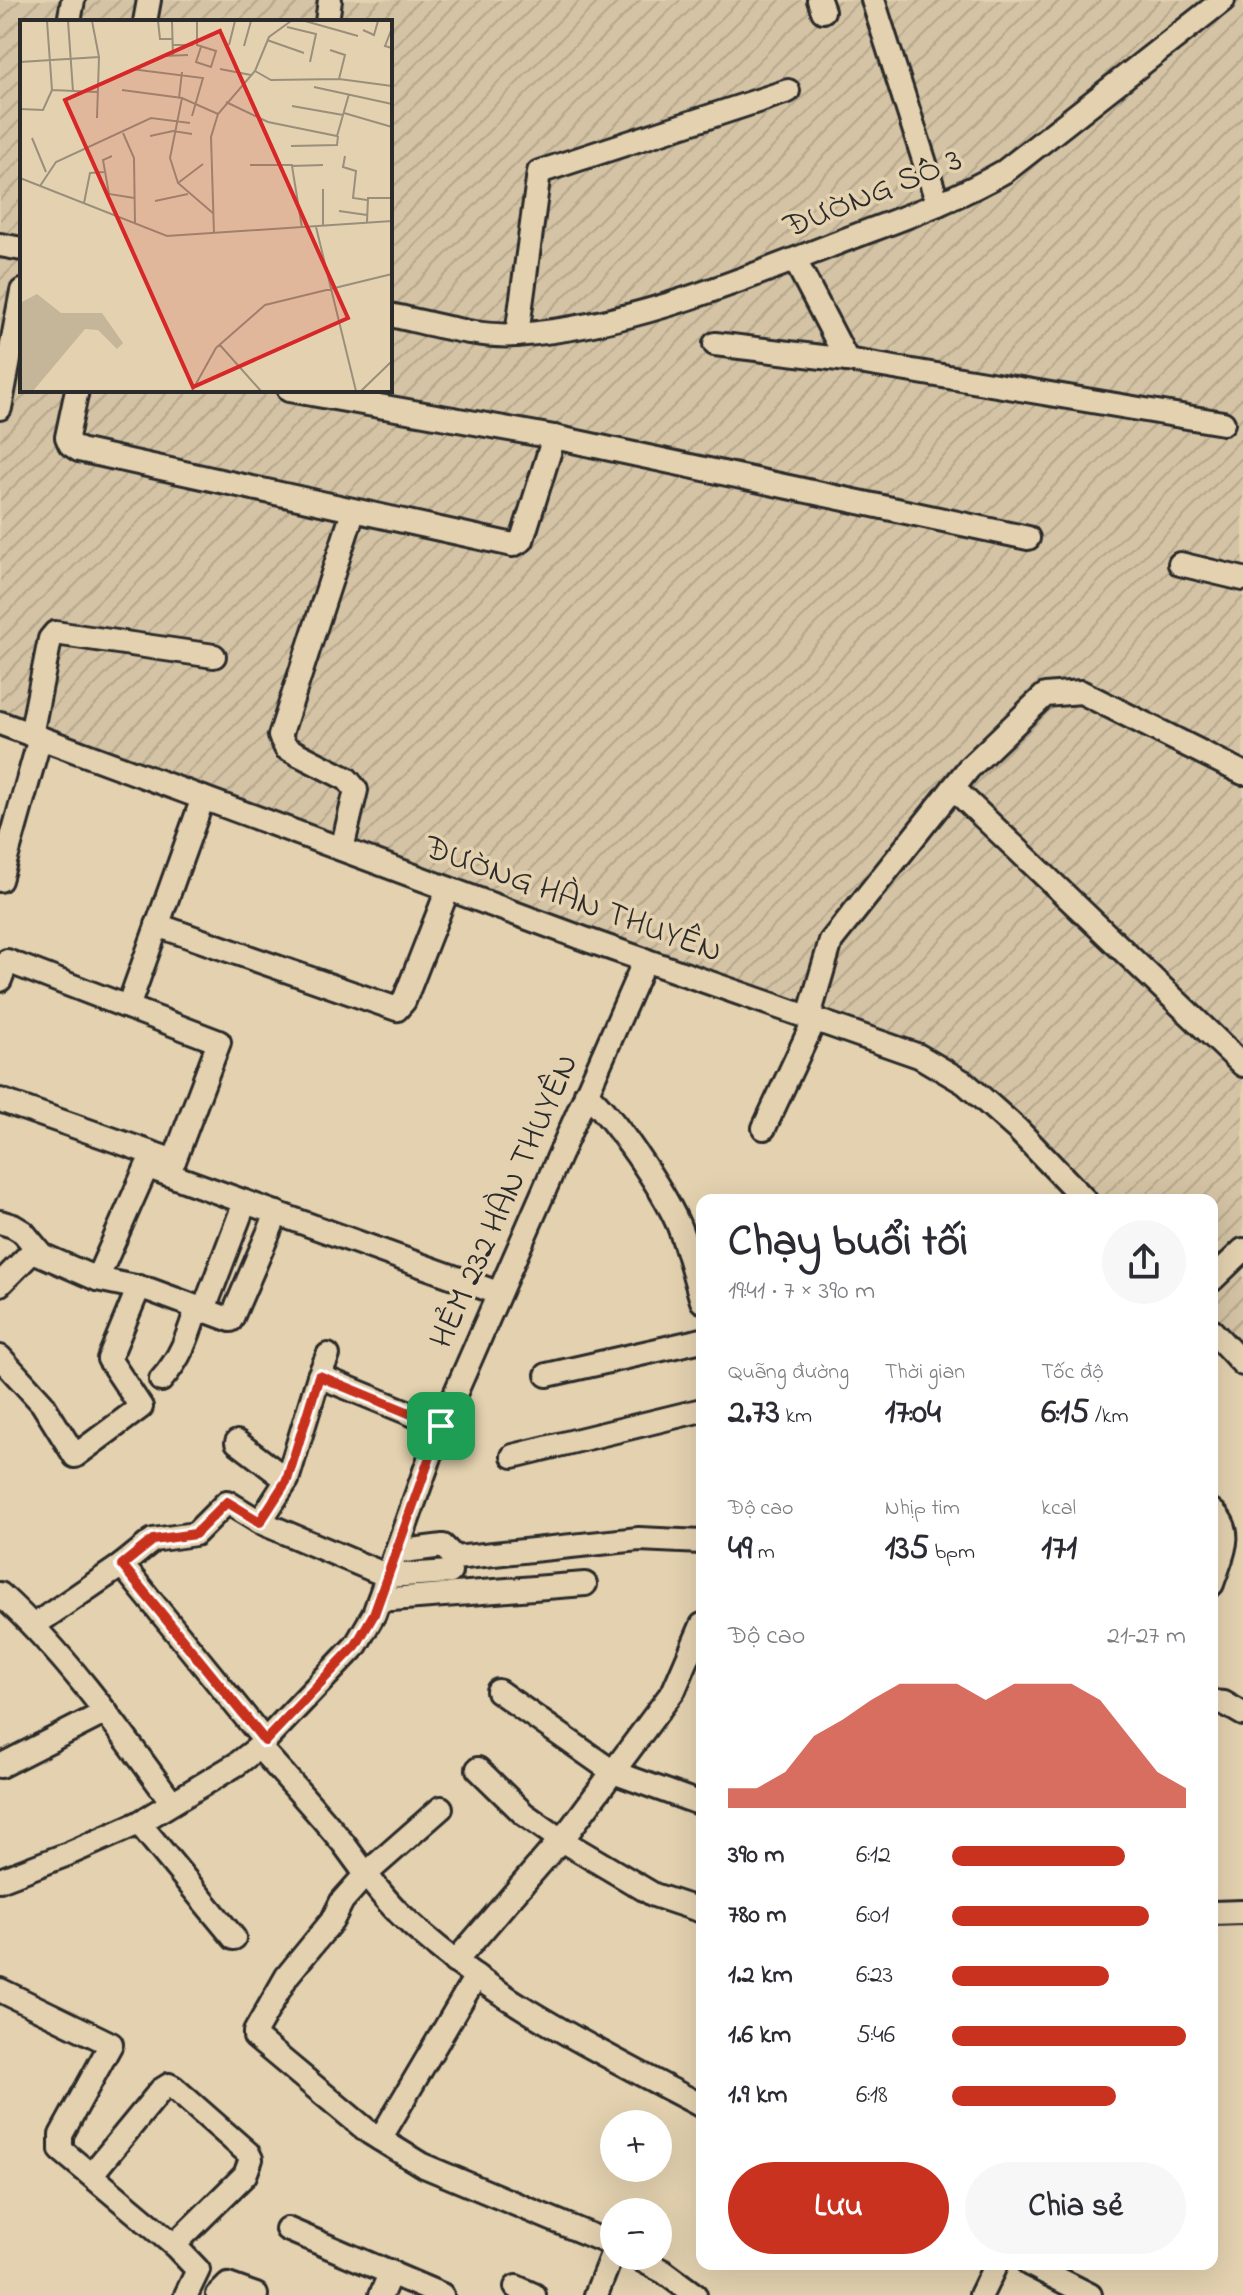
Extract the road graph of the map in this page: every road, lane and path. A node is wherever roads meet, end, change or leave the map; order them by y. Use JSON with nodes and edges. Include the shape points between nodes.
{"nodes":[{"id":1,"x":73,"y":0,"type":"edge"},
{"id":2,"x":149,"y":0,"type":"edge"},
{"id":3,"x":330,"y":0,"type":"edge"},
{"id":4,"x":873,"y":0,"type":"edge"},
{"id":5,"x":1223,"y":0,"type":"edge"},
{"id":6,"x":69,"y":20,"type":"edge"},
{"id":7,"x":145,"y":20,"type":"edge"},
{"id":8,"x":327,"y":20,"type":"edge"},
{"id":9,"x":788,"y":91,"type":"dead end"},
{"id":10,"x":938,"y":204,"type":"junction"},
{"id":11,"x":0,"y":245,"type":"edge"},
{"id":12,"x":20,"y":249,"type":"edge"},
{"id":13,"x":795,"y":260,"type":"junction"},
{"id":14,"x":20,"y":302,"type":"edge"},
{"id":15,"x":392,"y":315,"type":"edge"},
{"id":16,"x":506,"y":336,"type":"junction"},
{"id":17,"x":715,"y":344,"type":"dead end"},
{"id":18,"x":847,"y":360,"type":"junction"},
{"id":19,"x":77,"y":392,"type":"edge"},
{"id":20,"x":300,"y":392,"type":"edge"},
{"id":21,"x":0,"y":408,"type":"edge"},
{"id":22,"x":1223,"y":423,"type":"dead end"},
{"id":23,"x":554,"y":437,"type":"junction"},
{"id":24,"x":353,"y":512,"type":"junction"},
{"id":25,"x":1028,"y":538,"type":"dead end"},
{"id":26,"x":1180,"y":564,"type":"dead end"},
{"id":27,"x":1243,"y":579,"type":"edge"},
{"id":28,"x":214,"y":656,"type":"dead end"},
{"id":29,"x":0,"y":723,"type":"edge"},
{"id":30,"x":35,"y":736,"type":"junction"},
{"id":31,"x":1243,"y":773,"type":"edge"},
{"id":32,"x":953,"y":788,"type":"junction"},
{"id":33,"x":203,"y":798,"type":"junction"},
{"id":34,"x":342,"y":849,"type":"junction"},
{"id":35,"x":0,"y":880,"type":"edge"},
{"id":36,"x":448,"y":889,"type":"junction"},
{"id":37,"x":157,"y":925,"type":"junction"},
{"id":38,"x":645,"y":960,"type":"junction"},
{"id":39,"x":0,"y":980,"type":"edge"},
{"id":40,"x":128,"y":1007,"type":"junction"},
{"id":41,"x":812,"y":1017,"type":"junction"},
{"id":42,"x":1243,"y":1065,"type":"edge"},
{"id":43,"x":586,"y":1093,"type":"junction"},
{"id":44,"x":0,"y":1100,"type":"edge"},
{"id":45,"x":0,"y":1115,"type":"edge"},
{"id":46,"x":764,"y":1128,"type":"dead end"},
{"id":47,"x":147,"y":1166,"type":"junction"},
{"id":48,"x":1079,"y":1194,"type":"edge"},
{"id":49,"x":245,"y":1202,"type":"junction"},
{"id":50,"x":277,"y":1213,"type":"junction"},
{"id":51,"x":0,"y":1222,"type":"edge"},
{"id":52,"x":35,"y":1249,"type":"junction"},
{"id":53,"x":1243,"y":1250,"type":"edge"},
{"id":54,"x":1218,"y":1274,"type":"edge"},
{"id":55,"x":97,"y":1279,"type":"junction"},
{"id":56,"x":696,"y":1282,"type":"edge"},
{"id":57,"x":0,"y":1284,"type":"edge"},
{"id":58,"x":139,"y":1287,"type":"junction"},
{"id":59,"x":498,"y":1293,"type":"junction"},
{"id":60,"x":200,"y":1310,"type":"junction"},
{"id":61,"x":1218,"y":1337,"type":"edge"},
{"id":62,"x":696,"y":1341,"type":"edge"},
{"id":63,"x":328,"y":1355,"type":"dead end"},
{"id":64,"x":0,"y":1357,"type":"edge"},
{"id":65,"x":1243,"y":1364,"type":"edge"},
{"id":66,"x":547,"y":1375,"type":"dead end"},
{"id":67,"x":319,"y":1376,"type":"junction"},
{"id":68,"x":161,"y":1380,"type":"dead end"},
{"id":69,"x":696,"y":1411,"type":"edge"},
{"id":70,"x":441,"y":1426,"type":"junction"},
{"id":71,"x":237,"y":1442,"type":"dead end"},
{"id":72,"x":513,"y":1456,"type":"dead end"},
{"id":73,"x":287,"y":1480,"type":"junction"},
{"id":74,"x":1218,"y":1516,"type":"edge"},
{"id":75,"x":260,"y":1522,"type":"junction"},
{"id":76,"x":696,"y":1542,"type":"edge"},
{"id":77,"x":396,"y":1552,"type":"junction"},
{"id":78,"x":122,"y":1565,"type":"junction"},
{"id":79,"x":1218,"y":1565,"type":"edge"},
{"id":80,"x":450,"y":1572,"type":"dead end"},
{"id":81,"x":388,"y":1576,"type":"junction"},
{"id":82,"x":585,"y":1584,"type":"dead end"},
{"id":83,"x":0,"y":1594,"type":"edge"},
{"id":84,"x":379,"y":1600,"type":"junction"},
{"id":85,"x":33,"y":1626,"type":"junction"},
{"id":86,"x":696,"y":1639,"type":"edge"},
{"id":87,"x":498,"y":1691,"type":"dead end"},
{"id":88,"x":1218,"y":1702,"type":"edge"},
{"id":89,"x":106,"y":1712,"type":"junction"},
{"id":90,"x":1243,"y":1714,"type":"edge"},
{"id":91,"x":262,"y":1744,"type":"junction"},
{"id":92,"x":0,"y":1766,"type":"edge"},
{"id":93,"x":478,"y":1769,"type":"dead end"},
{"id":94,"x":613,"y":1772,"type":"junction"},
{"id":95,"x":171,"y":1801,"type":"junction"},
{"id":96,"x":696,"y":1802,"type":"edge"},
{"id":97,"x":441,"y":1808,"type":"dead end"},
{"id":98,"x":139,"y":1823,"type":"junction"},
{"id":99,"x":561,"y":1840,"type":"junction"},
{"id":100,"x":367,"y":1873,"type":"junction"},
{"id":101,"x":0,"y":1880,"type":"edge"},
{"id":102,"x":696,"y":1909,"type":"edge"},
{"id":103,"x":1243,"y":1912,"type":"edge"},
{"id":104,"x":1218,"y":1913,"type":"edge"},
{"id":105,"x":234,"y":1938,"type":"dead end"},
{"id":106,"x":455,"y":1962,"type":"junction"},
{"id":107,"x":476,"y":1976,"type":"junction"},
{"id":108,"x":0,"y":1990,"type":"edge"},
{"id":109,"x":696,"y":2103,"type":"edge"},
{"id":110,"x":380,"y":2139,"type":"junction"},
{"id":111,"x":91,"y":2175,"type":"junction"},
{"id":112,"x":287,"y":2229,"type":"dead end"},
{"id":113,"x":600,"y":2241,"type":"edge"},
{"id":114,"x":174,"y":2245,"type":"junction"},
{"id":115,"x":605,"y":2270,"type":"edge"},
{"id":116,"x":660,"y":2270,"type":"edge"},
{"id":117,"x":993,"y":2270,"type":"edge"},
{"id":118,"x":1041,"y":2270,"type":"edge"},
{"id":119,"x":391,"y":2272,"type":"junction"},
{"id":120,"x":186,"y":2295,"type":"edge"},
{"id":121,"x":218,"y":2295,"type":"edge"},
{"id":122,"x":256,"y":2295,"type":"edge"},
{"id":123,"x":381,"y":2295,"type":"edge"},
{"id":124,"x":442,"y":2295,"type":"edge"},
{"id":125,"x":596,"y":2295,"type":"edge"},
{"id":126,"x":695,"y":2295,"type":"edge"},
{"id":127,"x":981,"y":2295,"type":"edge"},
{"id":128,"x":1090,"y":2295,"type":"edge"}],
"edges":[{"from":1,"to":6,"type":"street"},
{"from":2,"to":7,"type":"street"},
{"from":3,"to":8,"type":"street"},
{"from":4,"to":10,"type":"street"},
{"from":5,"to":10,"type":"street","name":"ĐƯỜNG SỐ 3","via":[[1005,171]]},
{"from":9,"to":16,"type":"street","via":[[539,172]]},
{"from":10,"to":13,"type":"street","name":"ĐƯỜNG SỐ 3"},
{"from":11,"to":12,"type":"street"},
{"from":13,"to":16,"type":"street","name":"ĐƯỜNG SỐ 3","via":[[655,309]]},
{"from":13,"to":18,"type":"street"},
{"from":14,"to":21,"type":"street"},
{"from":15,"to":16,"type":"street"},
{"from":17,"to":18,"type":"street"},
{"from":18,"to":22,"type":"street"},
{"from":19,"to":24,"type":"street","via":[[67,437],[79,450]]},
{"from":20,"to":23,"type":"street"},
{"from":23,"to":24,"type":"street","via":[[518,544]]},
{"from":23,"to":25,"type":"street"},
{"from":24,"to":34,"type":"street","via":[[280,736],[286,748],[354,785]]},
{"from":26,"to":27,"type":"street"},
{"from":28,"to":30,"type":"street","via":[[55,633]]},
{"from":29,"to":30,"type":"street","name":"ĐƯỜNG HÀN THUYÊN"},
{"from":30,"to":33,"type":"street","name":"ĐƯỜNG HÀN THUYÊN"},
{"from":30,"to":35,"type":"street"},
{"from":31,"to":32,"type":"street","via":[[1081,692],[1045,695]]},
{"from":32,"to":41,"type":"street","via":[[831,941]]},
{"from":32,"to":42,"type":"street"},
{"from":33,"to":34,"type":"street","name":"ĐƯỜNG HÀN THUYÊN"},
{"from":33,"to":37,"type":"street"},
{"from":34,"to":36,"type":"street","name":"ĐƯỜNG HÀN THUYÊN"},
{"from":36,"to":37,"type":"street","via":[[397,1009]]},
{"from":36,"to":38,"type":"street","name":"ĐƯỜNG HÀN THUYÊN"},
{"from":37,"to":40,"type":"street"},
{"from":38,"to":41,"type":"street","name":"ĐƯỜNG HÀN THUYÊN"},
{"from":38,"to":43,"type":"street","name":"HẺM 232 HÀN THUYÊN"},
{"from":39,"to":40,"type":"street","via":[[7,961]]},
{"from":40,"to":44,"type":"street","via":[[219,1042],[174,1161]]},
{"from":41,"to":46,"type":"street"},
{"from":41,"to":48,"type":"street","name":"ĐƯỜNG HÀN THUYÊN","via":[[919,1056],[965,1083]]},
{"from":43,"to":56,"type":"street","via":[[602,1107],[653,1180],[678,1224]]},
{"from":43,"to":59,"type":"street","name":"HẺM 232 HÀN THUYÊN"},
{"from":45,"to":47,"type":"street"},
{"from":47,"to":49,"type":"street"},
{"from":47,"to":55,"type":"street"},
{"from":49,"to":50,"type":"street"},
{"from":49,"to":60,"type":"street"},
{"from":50,"to":59,"type":"street"},
{"from":50,"to":60,"type":"street","via":[[231,1320]]},
{"from":51,"to":52,"type":"street","via":[[23,1232]]},
{"from":52,"to":55,"type":"street"},
{"from":52,"to":57,"type":"street"},
{"from":53,"to":54,"type":"street"},
{"from":55,"to":58,"type":"street"},
{"from":58,"to":60,"type":"street"},
{"from":58,"to":64,"type":"street","via":[[109,1359],[141,1407],[75,1456],[42,1403]]},
{"from":59,"to":70,"type":"street","name":"HẺM 232 HÀN THUYÊN"},
{"from":60,"to":68,"type":"street","via":[[185,1347]]},
{"from":61,"to":65,"type":"street"},
{"from":62,"to":66,"type":"street"},
{"from":63,"to":67,"type":"street"},
{"from":67,"to":70,"type":"street"},
{"from":67,"to":73,"type":"street"},
{"from":69,"to":72,"type":"street"},
{"from":70,"to":77,"type":"street","name":"HẺM 232 HÀN THUYÊN"},
{"from":71,"to":73,"type":"street"},
{"from":73,"to":75,"type":"street"},
{"from":74,"to":79,"type":"street","via":[[1227,1537]]},
{"from":75,"to":78,"type":"street","via":[[227,1502],[195,1534],[153,1540]]},
{"from":75,"to":81,"type":"street"},
{"from":76,"to":77,"type":"street","via":[[639,1539],[455,1558],[443,1546]]},
{"from":77,"to":81,"type":"street","name":"HẺM 232 HÀN THUYÊN"},
{"from":78,"to":85,"type":"street"},
{"from":78,"to":91,"type":"street"},
{"from":80,"to":81,"type":"street"},
{"from":81,"to":84,"type":"street","name":"HẺM 232 HÀN THUYÊN"},
{"from":82,"to":84,"type":"street"},
{"from":83,"to":85,"type":"street"},
{"from":84,"to":91,"type":"street","name":"HẺM 232 HÀN THUYÊN","via":[[356,1645]]},
{"from":85,"to":89,"type":"street"},
{"from":86,"to":94,"type":"street","via":[[674,1690]]},
{"from":87,"to":94,"type":"street"},
{"from":88,"to":90,"type":"street"},
{"from":89,"to":92,"type":"street"},
{"from":89,"to":95,"type":"street"},
{"from":91,"to":95,"type":"street","name":"HẺM 232 HÀN THUYÊN"},
{"from":91,"to":100,"type":"street"},
{"from":93,"to":99,"type":"street","via":[[524,1814]]},
{"from":94,"to":96,"type":"street"},
{"from":94,"to":99,"type":"street"},
{"from":95,"to":98,"type":"street","name":"HẺM 232 HÀN THUYÊN"},
{"from":97,"to":100,"type":"street"},
{"from":98,"to":101,"type":"street","name":"HẺM 232 HÀN THUYÊN"},
{"from":98,"to":105,"type":"street"},
{"from":99,"to":102,"type":"street","via":[[654,1895]]},
{"from":99,"to":106,"type":"street"},
{"from":100,"to":106,"type":"street","via":[[398,1913]]},
{"from":100,"to":110,"type":"street","via":[[287,1976],[255,2037]]},
{"from":103,"to":104,"type":"street"},
{"from":106,"to":107,"type":"street"},
{"from":107,"to":109,"type":"street"},
{"from":107,"to":110,"type":"street"},
{"from":108,"to":111,"type":"street","via":[[111,2044],[61,2135],[61,2150]]},
{"from":110,"to":113,"type":"street","via":[[422,2165]]},
{"from":111,"to":114,"type":"street"},
{"from":111,"to":114,"type":"street","via":[[161,2090],[173,2087],[251,2159],[245,2175]]},
{"from":112,"to":119,"type":"street"},
{"from":114,"to":120,"type":"street","via":[[198,2270]]},
{"from":115,"to":125,"type":"street"},
{"from":116,"to":126,"type":"street"},
{"from":117,"to":127,"type":"street"},
{"from":118,"to":128,"type":"street"},
{"from":119,"to":123,"type":"street"},
{"from":119,"to":124,"type":"street"},
{"from":121,"to":122,"type":"street","via":[[228,2285]]}]}
